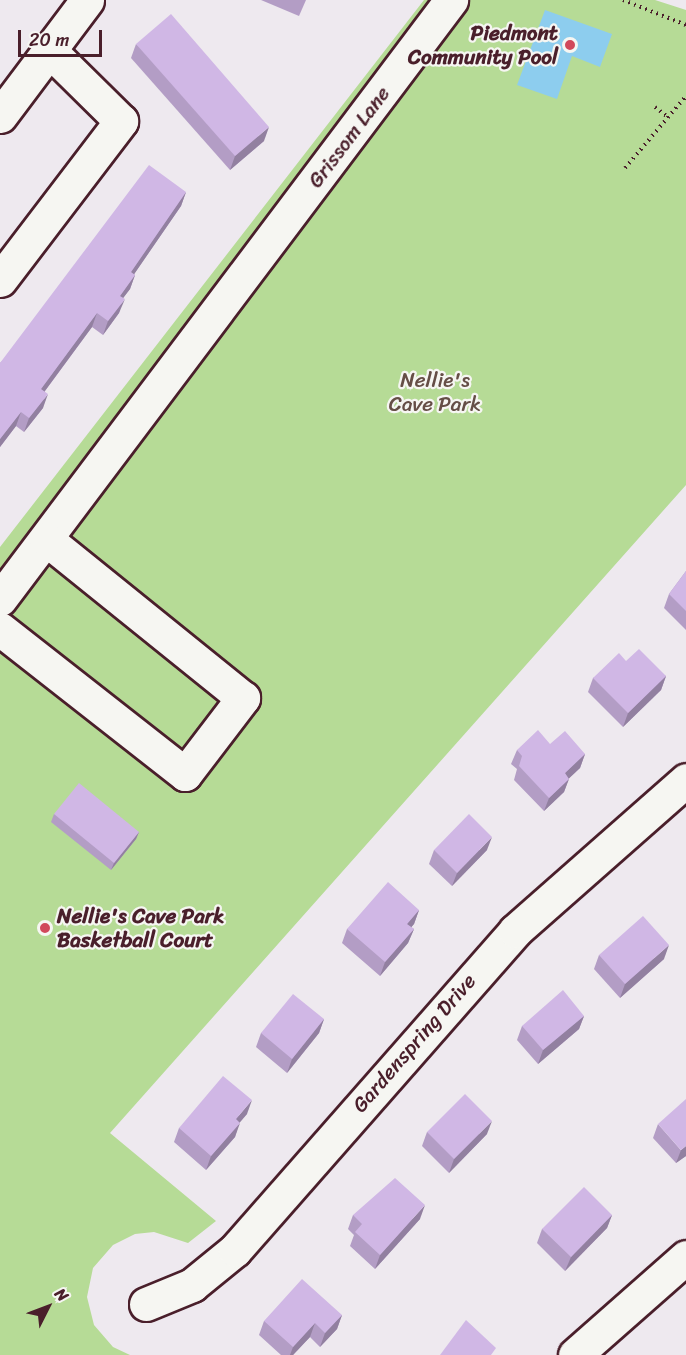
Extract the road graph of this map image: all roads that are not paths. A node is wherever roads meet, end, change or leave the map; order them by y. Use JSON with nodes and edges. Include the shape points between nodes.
{"nodes":[{"id":1,"x":87,"y":0,"type":"edge"},
{"id":2,"x":451,"y":0,"type":"edge"},
{"id":3,"x":50,"y":51,"type":"junction"},
{"id":4,"x":0,"y":116,"type":"edge"},
{"id":5,"x":0,"y":280,"type":"edge"},
{"id":6,"x":46,"y":538,"type":"junction"},
{"id":7,"x":0,"y":598,"type":"edge"},
{"id":8,"x":0,"y":628,"type":"edge"},
{"id":9,"x":686,"y":780,"type":"edge"},
{"id":10,"x":686,"y":1257,"type":"edge"},
{"id":11,"x":147,"y":1304,"type":"dead end"},
{"id":12,"x":575,"y":1355,"type":"edge"}],
"edges":[{"from":1,"to":3,"type":"street"},
{"from":2,"to":6,"type":"street","name":"Grissom Lane"},
{"from":3,"to":4,"type":"street"},
{"from":3,"to":5,"type":"street","via":[[121,121]]},
{"from":6,"to":7,"type":"street","name":"Grissom Lane"},
{"from":6,"to":8,"type":"street","via":[[243,698],[186,774]]},
{"from":9,"to":11,"type":"street","name":"Gardenspring Drive","via":[[514,931],[235,1250],[192,1285]]},
{"from":10,"to":12,"type":"street"}]}
